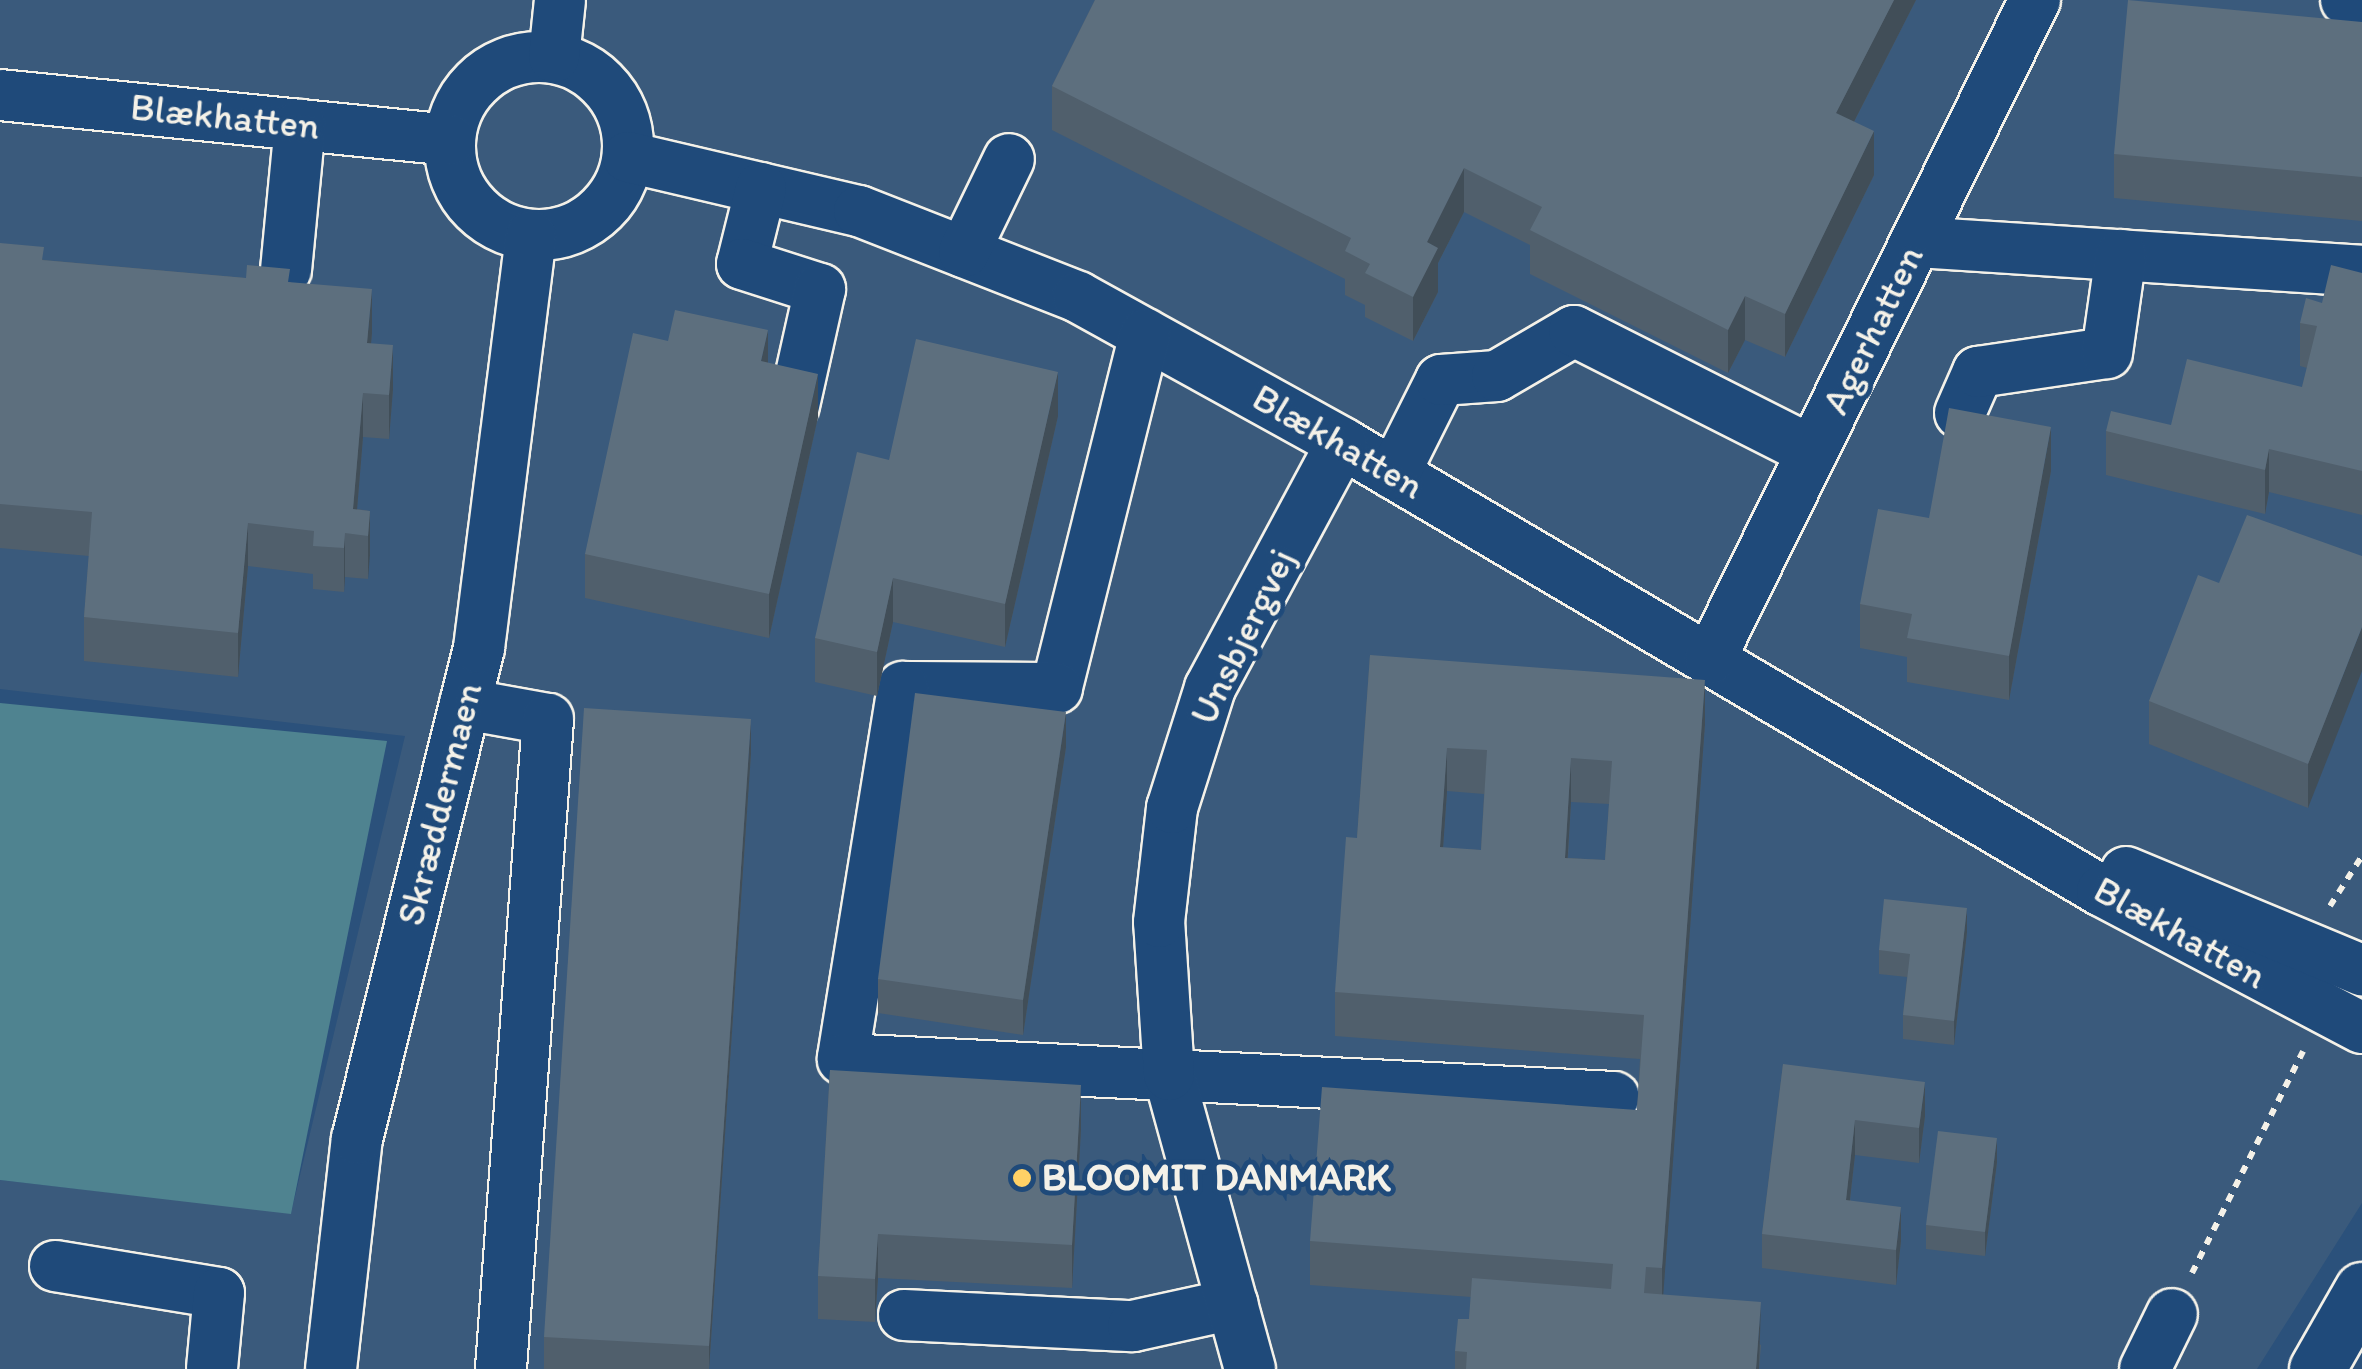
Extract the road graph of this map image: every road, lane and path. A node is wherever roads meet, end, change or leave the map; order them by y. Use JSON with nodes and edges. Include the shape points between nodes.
{"nodes":[{"id":1,"x":560,"y":0,"type":"edge"},
{"id":2,"x":2035,"y":0,"type":"edge"},
{"id":3,"x":2346,"y":0,"type":"edge"},
{"id":4,"x":2362,"y":4,"type":"edge"},
{"id":5,"x":554,"y":57,"type":"junction"},
{"id":6,"x":0,"y":95,"type":"edge"},
{"id":7,"x":300,"y":125,"type":"junction"},
{"id":8,"x":450,"y":140,"type":"junction"},
{"id":9,"x":628,"y":157,"type":"junction"},
{"id":10,"x":1009,"y":159,"type":"dead end"},
{"id":11,"x":761,"y":188,"type":"junction"},
{"id":12,"x":530,"y":236,"type":"junction"},
{"id":13,"x":1916,"y":242,"type":"junction"},
{"id":14,"x":964,"y":252,"type":"junction"},
{"id":15,"x":2121,"y":255,"type":"junction"},
{"id":16,"x":286,"y":270,"type":"edge"},
{"id":17,"x":2362,"y":271,"type":"edge"},
{"id":18,"x":1146,"y":334,"type":"junction"},
{"id":19,"x":794,"y":405,"type":"edge"},
{"id":20,"x":1960,"y":413,"type":"edge"},
{"id":21,"x":1342,"y":443,"type":"junction"},
{"id":22,"x":1812,"y":452,"type":"junction"},
{"id":23,"x":1394,"y":474,"type":"junction"},
{"id":24,"x":1710,"y":659,"type":"junction"},
{"id":25,"x":465,"y":704,"type":"junction"},
{"id":26,"x":2002,"y":832,"type":"junction"},
{"id":27,"x":2362,"y":970,"type":"edge"},
{"id":28,"x":2343,"y":1018,"type":"edge"},
{"id":29,"x":1169,"y":1075,"type":"junction"},
{"id":30,"x":1614,"y":1097,"type":"dead end"},
{"id":31,"x":55,"y":1266,"type":"dead end"},
{"id":32,"x":2362,"y":1290,"type":"edge"},
{"id":33,"x":1233,"y":1304,"type":"junction"},
{"id":34,"x":2172,"y":1314,"type":"joint"},
{"id":35,"x":904,"y":1315,"type":"dead end"},
{"id":36,"x":1261,"y":1366,"type":"edge"},
{"id":37,"x":212,"y":1369,"type":"edge"},
{"id":38,"x":330,"y":1369,"type":"edge"},
{"id":39,"x":501,"y":1369,"type":"edge"},
{"id":40,"x":2145,"y":1369,"type":"edge"},
{"id":41,"x":2317,"y":1369,"type":"edge"}],
"edges":[{"from":1,"to":5,"type":"street"},
{"from":2,"to":13,"type":"street","name":"Agerhatten"},
{"from":3,"to":4,"type":"street"},
{"from":5,"to":8,"type":"street","via":[[496,67],[473,86]]},
{"from":5,"to":9,"type":"street","via":[[602,82],[627,129]]},
{"from":6,"to":7,"type":"street","name":"Blækhatten"},
{"from":7,"to":8,"type":"street","name":"Blækhatten"},
{"from":7,"to":16,"type":"street"},
{"from":8,"to":12,"type":"street","via":[[457,180],[480,214]]},
{"from":9,"to":11,"type":"street","name":"Blækhatten"},
{"from":9,"to":12,"type":"street","via":[[614,195],[584,224]]},
{"from":10,"to":14,"type":"street"},
{"from":11,"to":14,"type":"street","name":"Blækhatten","via":[[859,211]]},
{"from":11,"to":19,"type":"street","via":[[742,264],[820,288]]},
{"from":12,"to":25,"type":"street","name":"Skræddermaen","via":[[479,648]]},
{"from":13,"to":15,"type":"street"},
{"from":13,"to":22,"type":"street","name":"Agerhatten"},
{"from":14,"to":18,"type":"street","name":"Blækhatten","via":[[1078,297]]},
{"from":15,"to":17,"type":"street"},
{"from":15,"to":20,"type":"street","via":[[2107,353],[1978,372]]},
{"from":18,"to":21,"type":"street","name":"Blækhatten"},
{"from":18,"to":29,"type":"street","via":[[1057,688],[903,686],[843,1059]]},
{"from":21,"to":23,"type":"street","name":"Blækhatten"},
{"from":21,"to":29,"type":"street","name":"Unsbjergvej","via":[[1210,688],[1172,808],[1158,922]]},
{"from":22,"to":23,"type":"street","via":[[1574,330],[1497,376],[1441,380]]},
{"from":22,"to":24,"type":"street","name":"Agerhatten"},
{"from":23,"to":24,"type":"street","name":"Blækhatten"},
{"from":24,"to":26,"type":"street","name":"Blækhatten"},
{"from":25,"to":38,"type":"street","name":"Skræddermaen","via":[[356,1138]]},
{"from":25,"to":39,"type":"street","via":[[548,719]]},
{"from":26,"to":27,"type":"street","name":"Blækhatten","via":[[2122,870]]},
{"from":26,"to":28,"type":"street","name":"Blækhatten"},
{"from":28,"to":34,"type":"path"},
{"from":29,"to":30,"type":"street"},
{"from":29,"to":33,"type":"street","name":"Unsbjergvej"},
{"from":31,"to":37,"type":"street","via":[[219,1293]]},
{"from":32,"to":41,"type":"main road"},
{"from":33,"to":35,"type":"street","via":[[1133,1326]]},
{"from":33,"to":36,"type":"street","name":"Unsbjergvej"},
{"from":34,"to":40,"type":"street"}]}
